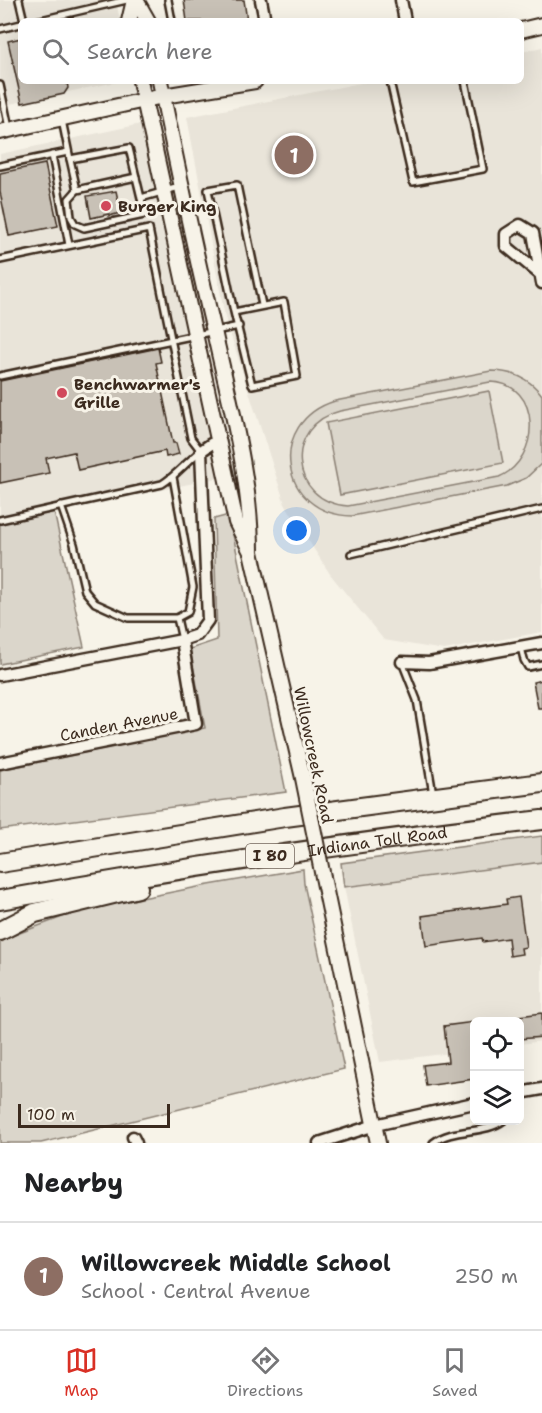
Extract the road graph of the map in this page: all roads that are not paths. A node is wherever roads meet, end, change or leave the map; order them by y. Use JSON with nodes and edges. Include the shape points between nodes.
{"nodes":[{"id":1,"x":19,"y":0,"type":"edge"},
{"id":2,"x":127,"y":0,"type":"edge"},
{"id":3,"x":135,"y":0,"type":"edge"},
{"id":4,"x":168,"y":0,"type":"edge"},
{"id":5,"x":261,"y":0,"type":"edge"},
{"id":6,"x":401,"y":0,"type":"edge"},
{"id":7,"x":21,"y":18,"type":"edge"},
{"id":8,"x":49,"y":18,"type":"edge"},
{"id":9,"x":130,"y":18,"type":"edge"},
{"id":10,"x":146,"y":18,"type":"edge"},
{"id":11,"x":171,"y":18,"type":"edge"},
{"id":12,"x":264,"y":18,"type":"edge"},
{"id":13,"x":404,"y":18,"type":"edge"},
{"id":14,"x":18,"y":24,"type":"edge"},
{"id":15,"x":542,"y":26,"type":"edge"},
{"id":16,"x":0,"y":29,"type":"edge"},
{"id":17,"x":524,"y":29,"type":"edge"},
{"id":18,"x":141,"y":84,"type":"edge"},
{"id":19,"x":161,"y":84,"type":"edge"},
{"id":20,"x":235,"y":84,"type":"edge"},
{"id":21,"x":391,"y":84,"type":"edge"},
{"id":22,"x":466,"y":84,"type":"edge"},
{"id":23,"x":0,"y":85,"type":"edge"},
{"id":24,"x":164,"y":96,"type":"junction"},
{"id":25,"x":144,"y":100,"type":"junction"},
{"id":26,"x":62,"y":119,"type":"junction"},
{"id":27,"x":5,"y":131,"type":"edge"},
{"id":28,"x":68,"y":152,"type":"junction"},
{"id":29,"x":51,"y":155,"type":"junction"},
{"id":30,"x":70,"y":159,"type":"junction"},
{"id":31,"x":0,"y":166,"type":"edge"},
{"id":32,"x":136,"y":177,"type":"junction"},
{"id":33,"x":181,"y":187,"type":"junction"},
{"id":34,"x":77,"y":190,"type":"junction"},
{"id":35,"x":163,"y":191,"type":"junction"},
{"id":36,"x":141,"y":198,"type":"junction"},
{"id":37,"x":69,"y":245,"type":"junction"},
{"id":38,"x":0,"y":260,"type":"edge"},
{"id":39,"x":541,"y":279,"type":"edge"},
{"id":40,"x":262,"y":305,"type":"junction"},
{"id":41,"x":234,"y":312,"type":"junction"},
{"id":42,"x":239,"y":326,"type":"junction"},
{"id":43,"x":214,"y":332,"type":"junction"},
{"id":44,"x":195,"y":336,"type":"junction"},
{"id":45,"x":172,"y":341,"type":"junction"},
{"id":46,"x":0,"y":376,"type":"edge"},
{"id":47,"x":220,"y":442,"type":"junction"},
{"id":48,"x":201,"y":451,"type":"junction"},
{"id":49,"x":173,"y":477,"type":"junction"},
{"id":50,"x":61,"y":506,"type":"junction"},
{"id":51,"x":542,"y":509,"type":"edge"},
{"id":52,"x":0,"y":520,"type":"edge"},
{"id":53,"x":251,"y":552,"type":"junction"},
{"id":54,"x":351,"y":554,"type":"dead end"},
{"id":55,"x":177,"y":618,"type":"junction"},
{"id":56,"x":182,"y":640,"type":"junction"},
{"id":57,"x":542,"y":643,"type":"edge"},
{"id":58,"x":521,"y":647,"type":"junction"},
{"id":59,"x":402,"y":662,"type":"joint"},
{"id":60,"x":542,"y":664,"type":"edge"},
{"id":61,"x":0,"y":675,"type":"edge"},
{"id":62,"x":0,"y":763,"type":"edge"},
{"id":63,"x":542,"y":783,"type":"edge"},
{"id":64,"x":433,"y":797,"type":"junction"},
{"id":65,"x":542,"y":819,"type":"edge"},
{"id":66,"x":154,"y":837,"type":"junction"},
{"id":67,"x":0,"y":851,"type":"edge"},
{"id":68,"x":0,"y":863,"type":"edge"},
{"id":69,"x":217,"y":864,"type":"junction"},
{"id":70,"x":0,"y":900,"type":"edge"},
{"id":71,"x":0,"y":931,"type":"edge"},
{"id":72,"x":542,"y":1089,"type":"edge"},
{"id":73,"x":524,"y":1092,"type":"edge"},
{"id":74,"x":470,"y":1103,"type":"edge"},
{"id":75,"x":375,"y":1125,"type":"junction"},
{"id":76,"x":496,"y":1125,"type":"edge"},
{"id":77,"x":319,"y":1143,"type":"edge"},
{"id":78,"x":378,"y":1143,"type":"edge"},
{"id":79,"x":433,"y":1143,"type":"edge"}],
"edges":[{"from":1,"to":7,"type":"lane"},
{"from":2,"to":8,"type":"lane"},
{"from":3,"to":9,"type":"main road"},
{"from":3,"to":10,"type":"main road"},
{"from":4,"to":11,"type":"lane"},
{"from":5,"to":12,"type":"street"},
{"from":6,"to":13,"type":"street"},
{"from":14,"to":16,"type":"lane"},
{"from":15,"to":17,"type":"main road"},
{"from":18,"to":25,"type":"main road","name":"Willowcreek Road"},
{"from":19,"to":24,"type":"main road","name":"Willowcreek Road"},
{"from":20,"to":24,"type":"main road"},
{"from":21,"to":22,"type":"lane","via":[[413,182],[483,169]]},
{"from":23,"to":27,"type":"lane"},
{"from":24,"to":25,"type":"main road"},
{"from":24,"to":33,"type":"main road","name":"Willowcreek Road"},
{"from":25,"to":26,"type":"main road"},
{"from":25,"to":35,"type":"main road","name":"Willowcreek Road"},
{"from":26,"to":27,"type":"main road"},
{"from":26,"to":28,"type":"lane"},
{"from":28,"to":29,"type":"lane"},
{"from":28,"to":30,"type":"lane"},
{"from":29,"to":31,"type":"lane"},
{"from":29,"to":37,"type":"lane"},
{"from":30,"to":32,"type":"lane","via":[[129,148]]},
{"from":30,"to":34,"type":"lane"},
{"from":32,"to":34,"type":"lane"},
{"from":32,"to":36,"type":"lane"},
{"from":33,"to":35,"type":"lane"},
{"from":33,"to":43,"type":"main road","name":"Willowcreek Road"},
{"from":34,"to":36,"type":"lane","via":[[69,199],[69,207],[75,224],[84,228],[144,215]]},
{"from":35,"to":36,"type":"lane"},
{"from":35,"to":44,"type":"main road","name":"Willowcreek Road"},
{"from":37,"to":38,"type":"lane"},
{"from":37,"to":45,"type":"lane","via":[[148,229]]},
{"from":39,"to":39,"type":"street","via":[[533,233],[520,225],[506,234],[506,246]]},
{"from":40,"to":41,"type":"lane"},
{"from":40,"to":41,"type":"lane","via":[[237,185],[208,190]]},
{"from":40,"to":42,"type":"lane","via":[[284,302],[297,376],[252,385]]},
{"from":41,"to":42,"type":"lane"},
{"from":42,"to":43,"type":"lane"},
{"from":43,"to":44,"type":"lane"},
{"from":43,"to":53,"type":"main road","name":"Willowcreek Road","via":[[251,516]]},
{"from":44,"to":45,"type":"lane"},
{"from":44,"to":47,"type":"main road","name":"Willowcreek Road"},
{"from":45,"to":46,"type":"lane"},
{"from":45,"to":48,"type":"lane","via":[[190,438]]},
{"from":47,"to":48,"type":"street"},
{"from":47,"to":53,"type":"main road","name":"Willowcreek Road","via":[[236,522]]},
{"from":48,"to":49,"type":"lane"},
{"from":48,"to":56,"type":"street","via":[[208,620],[196,635]]},
{"from":49,"to":50,"type":"lane","via":[[162,484]]},
{"from":49,"to":55,"type":"lane","via":[[193,587],[188,612]]},
{"from":50,"to":52,"type":"lane"},
{"from":50,"to":55,"type":"lane","via":[[85,591],[95,603],[128,618]]},
{"from":51,"to":54,"type":"lane"},
{"from":53,"to":75,"type":"main road","name":"Willowcreek Road","bridge":true,"via":[[303,778]]},
{"from":55,"to":56,"type":"lane"},
{"from":56,"to":61,"type":"street"},
{"from":56,"to":62,"type":"street","name":"Canden Avenue","via":[[196,724]]},
{"from":57,"to":58,"type":"street"},
{"from":58,"to":59,"type":"street","via":[[429,663]]},
{"from":58,"to":60,"type":"lane","via":[[528,666]]},
{"from":59,"to":64,"type":"lane","via":[[417,700]]},
{"from":63,"to":64,"type":"highway","number":"I 80"},
{"from":64,"to":66,"type":"highway","number":"I 80"},
{"from":65,"to":69,"type":"highway","name":"Indiana Toll Road","number":"I 80"},
{"from":66,"to":67,"type":"highway"},
{"from":66,"to":68,"type":"highway","number":"I 80"},
{"from":69,"to":70,"type":"highway","name":"Indiana Toll Road","number":"I 80"},
{"from":69,"to":71,"type":"highway","via":[[169,881],[35,914]]},
{"from":72,"to":73,"type":"street"},
{"from":74,"to":75,"type":"street"},
{"from":75,"to":77,"type":"street"},
{"from":75,"to":78,"type":"main road","name":"Willowcreek Road"},
{"from":76,"to":79,"type":"lane"}]}
